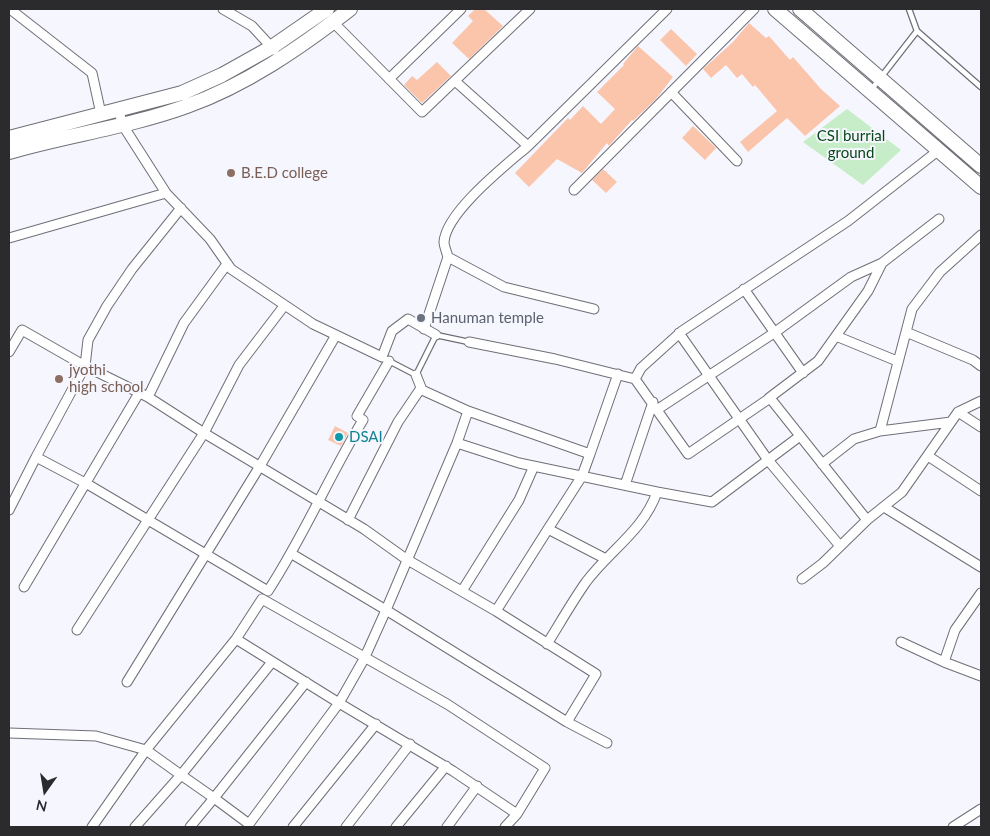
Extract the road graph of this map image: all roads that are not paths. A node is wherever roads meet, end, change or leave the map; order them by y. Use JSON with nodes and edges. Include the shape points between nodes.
{"nodes":[{"id":1,"x":10,"y":9,"type":"edge"},
{"id":2,"x":224,"y":9,"type":"edge"},
{"id":3,"x":327,"y":9,"type":"edge"},
{"id":4,"x":350,"y":9,"type":"edge"},
{"id":5,"x":461,"y":9,"type":"edge"},
{"id":6,"x":530,"y":9,"type":"edge"},
{"id":7,"x":667,"y":9,"type":"edge"},
{"id":8,"x":754,"y":9,"type":"edge"},
{"id":9,"x":775,"y":9,"type":"edge"},
{"id":10,"x":800,"y":9,"type":"edge"},
{"id":11,"x":909,"y":9,"type":"edge"},
{"id":12,"x":333,"y":22,"type":"junction"},
{"id":13,"x":917,"y":31,"type":"junction"},
{"id":14,"x":276,"y":53,"type":"junction"},
{"id":15,"x":389,"y":79,"type":"junction"},
{"id":16,"x":881,"y":79,"type":"junction"},
{"id":17,"x":455,"y":81,"type":"junction"},
{"id":18,"x":981,"y":87,"type":"edge"},
{"id":19,"x":870,"y":91,"type":"junction"},
{"id":20,"x":671,"y":92,"type":"junction"},
{"id":21,"x":101,"y":114,"type":"junction"},
{"id":22,"x":120,"y":117,"type":"junction"},
{"id":23,"x":9,"y":138,"type":"edge"},
{"id":24,"x":528,"y":146,"type":"junction"},
{"id":25,"x":939,"y":150,"type":"junction"},
{"id":26,"x":9,"y":152,"type":"edge"},
{"id":27,"x":737,"y":161,"type":"dead end"},
{"id":28,"x":981,"y":166,"type":"edge"},
{"id":29,"x":981,"y":188,"type":"edge"},
{"id":30,"x":574,"y":190,"type":"dead end"},
{"id":31,"x":166,"y":193,"type":"junction"},
{"id":32,"x":181,"y":208,"type":"junction"},
{"id":33,"x":939,"y":219,"type":"dead end"},
{"id":34,"x":981,"y":236,"type":"edge"},
{"id":35,"x":9,"y":238,"type":"edge"},
{"id":36,"x":448,"y":257,"type":"junction"},
{"id":37,"x":882,"y":263,"type":"junction"},
{"id":38,"x":227,"y":264,"type":"junction"},
{"id":39,"x":744,"y":289,"type":"junction"},
{"id":40,"x":284,"y":306,"type":"junction"},
{"id":41,"x":594,"y":309,"type":"dead end"},
{"id":42,"x":424,"y":329,"type":"junction"},
{"id":43,"x":906,"y":332,"type":"junction"},
{"id":44,"x":679,"y":333,"type":"junction"},
{"id":45,"x":774,"y":333,"type":"junction"},
{"id":46,"x":336,"y":335,"type":"junction"},
{"id":47,"x":436,"y":336,"type":"junction"},
{"id":48,"x":836,"y":336,"type":"junction"},
{"id":49,"x":469,"y":342,"type":"joint"},
{"id":50,"x":10,"y":348,"type":"edge"},
{"id":51,"x":385,"y":359,"type":"junction"},
{"id":52,"x":897,"y":361,"type":"junction"},
{"id":53,"x":85,"y":366,"type":"junction"},
{"id":54,"x":981,"y":366,"type":"edge"},
{"id":55,"x":803,"y":372,"type":"junction"},
{"id":56,"x":618,"y":374,"type":"junction"},
{"id":57,"x":416,"y":375,"type":"junction"},
{"id":58,"x":708,"y":376,"type":"junction"},
{"id":59,"x":635,"y":379,"type":"junction"},
{"id":60,"x":421,"y":388,"type":"junction"},
{"id":61,"x":144,"y":395,"type":"junction"},
{"id":62,"x":770,"y":398,"type":"junction"},
{"id":63,"x":981,"y":401,"type":"edge"},
{"id":64,"x":655,"y":406,"type":"junction"},
{"id":65,"x":468,"y":411,"type":"junction"},
{"id":66,"x":958,"y":412,"type":"junction"},
{"id":67,"x":739,"y":419,"type":"junction"},
{"id":68,"x":951,"y":422,"type":"junction"},
{"id":69,"x":981,"y":427,"type":"edge"},
{"id":70,"x":880,"y":431,"type":"junction"},
{"id":71,"x":204,"y":433,"type":"junction"},
{"id":72,"x":800,"y":436,"type":"junction"},
{"id":73,"x":457,"y":443,"type":"junction"},
{"id":74,"x":590,"y":454,"type":"junction"},
{"id":75,"x":928,"y":456,"type":"junction"},
{"id":76,"x":36,"y":457,"type":"junction"},
{"id":77,"x":768,"y":460,"type":"junction"},
{"id":78,"x":822,"y":464,"type":"junction"},
{"id":79,"x":260,"y":466,"type":"junction"},
{"id":80,"x":534,"y":466,"type":"junction"},
{"id":81,"x":582,"y":476,"type":"junction"},
{"id":82,"x":84,"y":482,"type":"junction"},
{"id":83,"x":625,"y":485,"type":"junction"},
{"id":84,"x":981,"y":491,"type":"edge"},
{"id":85,"x":657,"y":492,"type":"junction"},
{"id":86,"x":319,"y":502,"type":"junction"},
{"id":87,"x":884,"y":507,"type":"junction"},
{"id":88,"x":9,"y":510,"type":"edge"},
{"id":89,"x":348,"y":520,"type":"junction"},
{"id":90,"x":867,"y":520,"type":"junction"},
{"id":91,"x":148,"y":521,"type":"junction"},
{"id":92,"x":548,"y":529,"type":"junction"},
{"id":93,"x":840,"y":546,"type":"junction"},
{"id":94,"x":206,"y":554,"type":"junction"},
{"id":95,"x":292,"y":554,"type":"junction"},
{"id":96,"x":406,"y":559,"type":"junction"},
{"id":97,"x":606,"y":560,"type":"junction"},
{"id":98,"x":981,"y":567,"type":"edge"},
{"id":99,"x":802,"y":579,"type":"dead end"},
{"id":100,"x":24,"y":587,"type":"dead end"},
{"id":101,"x":462,"y":591,"type":"junction"},
{"id":102,"x":981,"y":593,"type":"edge"},
{"id":103,"x":265,"y":595,"type":"junction"},
{"id":104,"x":386,"y":610,"type":"junction"},
{"id":105,"x":496,"y":611,"type":"junction"},
{"id":106,"x":76,"y":630,"type":"dead end"},
{"id":107,"x":236,"y":639,"type":"junction"},
{"id":108,"x":900,"y":642,"type":"dead end"},
{"id":109,"x":547,"y":644,"type":"junction"},
{"id":110,"x":364,"y":659,"type":"junction"},
{"id":111,"x":272,"y":662,"type":"junction"},
{"id":112,"x":944,"y":662,"type":"junction"},
{"id":113,"x":981,"y":676,"type":"edge"},
{"id":114,"x":127,"y":682,"type":"dead end"},
{"id":115,"x":306,"y":682,"type":"junction"},
{"id":116,"x":339,"y":703,"type":"junction"},
{"id":117,"x":567,"y":722,"type":"junction"},
{"id":118,"x":376,"y":724,"type":"junction"},
{"id":119,"x":9,"y":733,"type":"edge"},
{"id":120,"x":607,"y":743,"type":"dead end"},
{"id":121,"x":410,"y":744,"type":"junction"},
{"id":122,"x":146,"y":750,"type":"junction"},
{"id":123,"x":446,"y":766,"type":"junction"},
{"id":124,"x":181,"y":775,"type":"junction"},
{"id":125,"x":477,"y":786,"type":"junction"},
{"id":126,"x":214,"y":798,"type":"junction"},
{"id":127,"x":981,"y":809,"type":"edge"},
{"id":128,"x":517,"y":814,"type":"junction"},
{"id":129,"x":247,"y":825,"type":"edge"},
{"id":130,"x":92,"y":827,"type":"edge"},
{"id":131,"x":136,"y":827,"type":"edge"},
{"id":132,"x":190,"y":827,"type":"edge"},
{"id":133,"x":293,"y":827,"type":"edge"},
{"id":134,"x":346,"y":827,"type":"edge"},
{"id":135,"x":396,"y":827,"type":"edge"},
{"id":136,"x":447,"y":827,"type":"edge"},
{"id":137,"x":505,"y":827,"type":"edge"},
{"id":138,"x":953,"y":827,"type":"edge"}],
"edges":[{"from":1,"to":21,"type":"street","via":[[92,73]]},
{"from":2,"to":14,"type":"street","via":[[252,26]]},
{"from":3,"to":14,"type":"main road"},
{"from":4,"to":12,"type":"main road"},
{"from":5,"to":15,"type":"street"},
{"from":6,"to":17,"type":"street"},
{"from":7,"to":24,"type":"street"},
{"from":8,"to":20,"type":"street"},
{"from":9,"to":19,"type":"main road"},
{"from":10,"to":16,"type":"main road"},
{"from":11,"to":13,"type":"lane"},
{"from":12,"to":14,"type":"main road"},
{"from":12,"to":15,"type":"street"},
{"from":13,"to":16,"type":"lane"},
{"from":13,"to":18,"type":"lane"},
{"from":14,"to":22,"type":"main road","via":[[225,82],[184,100]]},
{"from":15,"to":17,"type":"street","via":[[422,112]]},
{"from":16,"to":19,"type":"lane"},
{"from":16,"to":28,"type":"main road"},
{"from":17,"to":24,"type":"street"},
{"from":19,"to":25,"type":"main road"},
{"from":20,"to":27,"type":"street"},
{"from":20,"to":30,"type":"street"},
{"from":21,"to":22,"type":"main road"},
{"from":21,"to":23,"type":"main road"},
{"from":22,"to":26,"type":"main road"},
{"from":22,"to":31,"type":"street"},
{"from":24,"to":36,"type":"street","via":[[471,196],[448,228],[444,242]]},
{"from":25,"to":29,"type":"main road"},
{"from":25,"to":39,"type":"street","via":[[848,220]]},
{"from":31,"to":32,"type":"street"},
{"from":31,"to":35,"type":"street"},
{"from":32,"to":38,"type":"street","via":[[210,239]]},
{"from":32,"to":53,"type":"street","via":[[132,268],[107,306],[88,340]]},
{"from":33,"to":37,"type":"street"},
{"from":34,"to":43,"type":"street","via":[[940,272],[912,310]]},
{"from":36,"to":41,"type":"street","via":[[504,287]]},
{"from":36,"to":42,"type":"street"},
{"from":37,"to":45,"type":"street","via":[[851,277]]},
{"from":37,"to":48,"type":"street","via":[[868,291]]},
{"from":38,"to":40,"type":"street"},
{"from":38,"to":61,"type":"street","via":[[184,323]]},
{"from":39,"to":44,"type":"street"},
{"from":39,"to":45,"type":"street"},
{"from":40,"to":46,"type":"street"},
{"from":40,"to":71,"type":"street","via":[[240,365]]},
{"from":42,"to":47,"type":"street"},
{"from":42,"to":51,"type":"street","via":[[408,319],[392,331]]},
{"from":43,"to":52,"type":"street"},
{"from":43,"to":54,"type":"street"},
{"from":44,"to":58,"type":"street"},
{"from":44,"to":59,"type":"street","via":[[640,368]]},
{"from":45,"to":55,"type":"street"},
{"from":45,"to":58,"type":"street"},
{"from":46,"to":51,"type":"street"},
{"from":46,"to":79,"type":"street"},
{"from":47,"to":49,"type":"lane"},
{"from":47,"to":57,"type":"lane"},
{"from":48,"to":52,"type":"street"},
{"from":48,"to":55,"type":"street","via":[[818,361]]},
{"from":49,"to":56,"type":"street"},
{"from":50,"to":53,"type":"street","via":[[22,330]]},
{"from":51,"to":57,"type":"lane"},
{"from":51,"to":86,"type":"street","via":[[356,416],[363,420]]},
{"from":52,"to":70,"type":"street"},
{"from":53,"to":61,"type":"street"},
{"from":53,"to":76,"type":"street"},
{"from":55,"to":62,"type":"street"},
{"from":56,"to":59,"type":"street"},
{"from":56,"to":74,"type":"street"},
{"from":57,"to":60,"type":"street"},
{"from":58,"to":64,"type":"street"},
{"from":58,"to":67,"type":"street"},
{"from":59,"to":64,"type":"street"},
{"from":60,"to":65,"type":"street"},
{"from":60,"to":89,"type":"street","via":[[398,422]]},
{"from":61,"to":71,"type":"street"},
{"from":61,"to":82,"type":"street"},
{"from":62,"to":67,"type":"street"},
{"from":62,"to":72,"type":"street"},
{"from":63,"to":66,"type":"street"},
{"from":64,"to":67,"type":"street","via":[[688,454]]},
{"from":64,"to":83,"type":"street"},
{"from":65,"to":73,"type":"street"},
{"from":65,"to":74,"type":"street"},
{"from":66,"to":68,"type":"street"},
{"from":66,"to":69,"type":"street"},
{"from":67,"to":77,"type":"street"},
{"from":68,"to":70,"type":"street"},
{"from":68,"to":75,"type":"street"},
{"from":70,"to":78,"type":"street","via":[[854,440]]},
{"from":71,"to":79,"type":"street"},
{"from":71,"to":91,"type":"street"},
{"from":72,"to":77,"type":"street"},
{"from":72,"to":78,"type":"street"},
{"from":73,"to":80,"type":"street"},
{"from":73,"to":96,"type":"street"},
{"from":74,"to":81,"type":"street"},
{"from":75,"to":84,"type":"street"},
{"from":75,"to":87,"type":"street","via":[[902,492]]},
{"from":76,"to":82,"type":"street"},
{"from":76,"to":88,"type":"street"},
{"from":77,"to":85,"type":"street","via":[[712,502]]},
{"from":77,"to":93,"type":"street"},
{"from":78,"to":90,"type":"street"},
{"from":79,"to":86,"type":"street"},
{"from":79,"to":94,"type":"street"},
{"from":80,"to":81,"type":"street"},
{"from":80,"to":101,"type":"street","via":[[519,500]]},
{"from":81,"to":83,"type":"street"},
{"from":81,"to":92,"type":"street"},
{"from":82,"to":91,"type":"street"},
{"from":82,"to":100,"type":"street"},
{"from":83,"to":85,"type":"street"},
{"from":85,"to":97,"type":"street","via":[[635,530]]},
{"from":86,"to":89,"type":"street"},
{"from":86,"to":95,"type":"street"},
{"from":87,"to":90,"type":"street"},
{"from":87,"to":98,"type":"street"},
{"from":89,"to":96,"type":"street"},
{"from":90,"to":93,"type":"street"},
{"from":91,"to":94,"type":"street"},
{"from":91,"to":106,"type":"street"},
{"from":92,"to":97,"type":"street"},
{"from":92,"to":105,"type":"street"},
{"from":93,"to":99,"type":"street"},
{"from":94,"to":103,"type":"street"},
{"from":94,"to":114,"type":"street"},
{"from":95,"to":103,"type":"street"},
{"from":95,"to":104,"type":"street"},
{"from":96,"to":101,"type":"street"},
{"from":96,"to":104,"type":"street"},
{"from":97,"to":109,"type":"street","via":[[587,581]]},
{"from":101,"to":105,"type":"street"},
{"from":102,"to":112,"type":"street","via":[[955,630]]},
{"from":103,"to":107,"type":"street"},
{"from":103,"to":110,"type":"street"},
{"from":104,"to":110,"type":"street"},
{"from":104,"to":117,"type":"street"},
{"from":105,"to":109,"type":"street"},
{"from":107,"to":111,"type":"street"},
{"from":107,"to":122,"type":"street"},
{"from":108,"to":112,"type":"street"},
{"from":109,"to":117,"type":"street","via":[[596,674]]},
{"from":110,"to":116,"type":"street"},
{"from":110,"to":128,"type":"street","via":[[447,704],[545,768]]},
{"from":111,"to":115,"type":"street"},
{"from":111,"to":124,"type":"street"},
{"from":112,"to":113,"type":"street"},
{"from":115,"to":116,"type":"street"},
{"from":115,"to":126,"type":"street"},
{"from":116,"to":118,"type":"street"},
{"from":116,"to":129,"type":"street"},
{"from":117,"to":120,"type":"street"},
{"from":118,"to":121,"type":"street"},
{"from":118,"to":133,"type":"street"},
{"from":119,"to":122,"type":"street","via":[[96,736]]},
{"from":121,"to":123,"type":"street"},
{"from":121,"to":134,"type":"street"},
{"from":122,"to":124,"type":"street"},
{"from":122,"to":130,"type":"street"},
{"from":123,"to":125,"type":"street"},
{"from":123,"to":135,"type":"street"},
{"from":124,"to":126,"type":"street"},
{"from":124,"to":131,"type":"street"},
{"from":125,"to":128,"type":"street"},
{"from":125,"to":136,"type":"street"},
{"from":126,"to":129,"type":"street"},
{"from":126,"to":132,"type":"street"},
{"from":127,"to":138,"type":"street"},
{"from":128,"to":137,"type":"street"}]}
